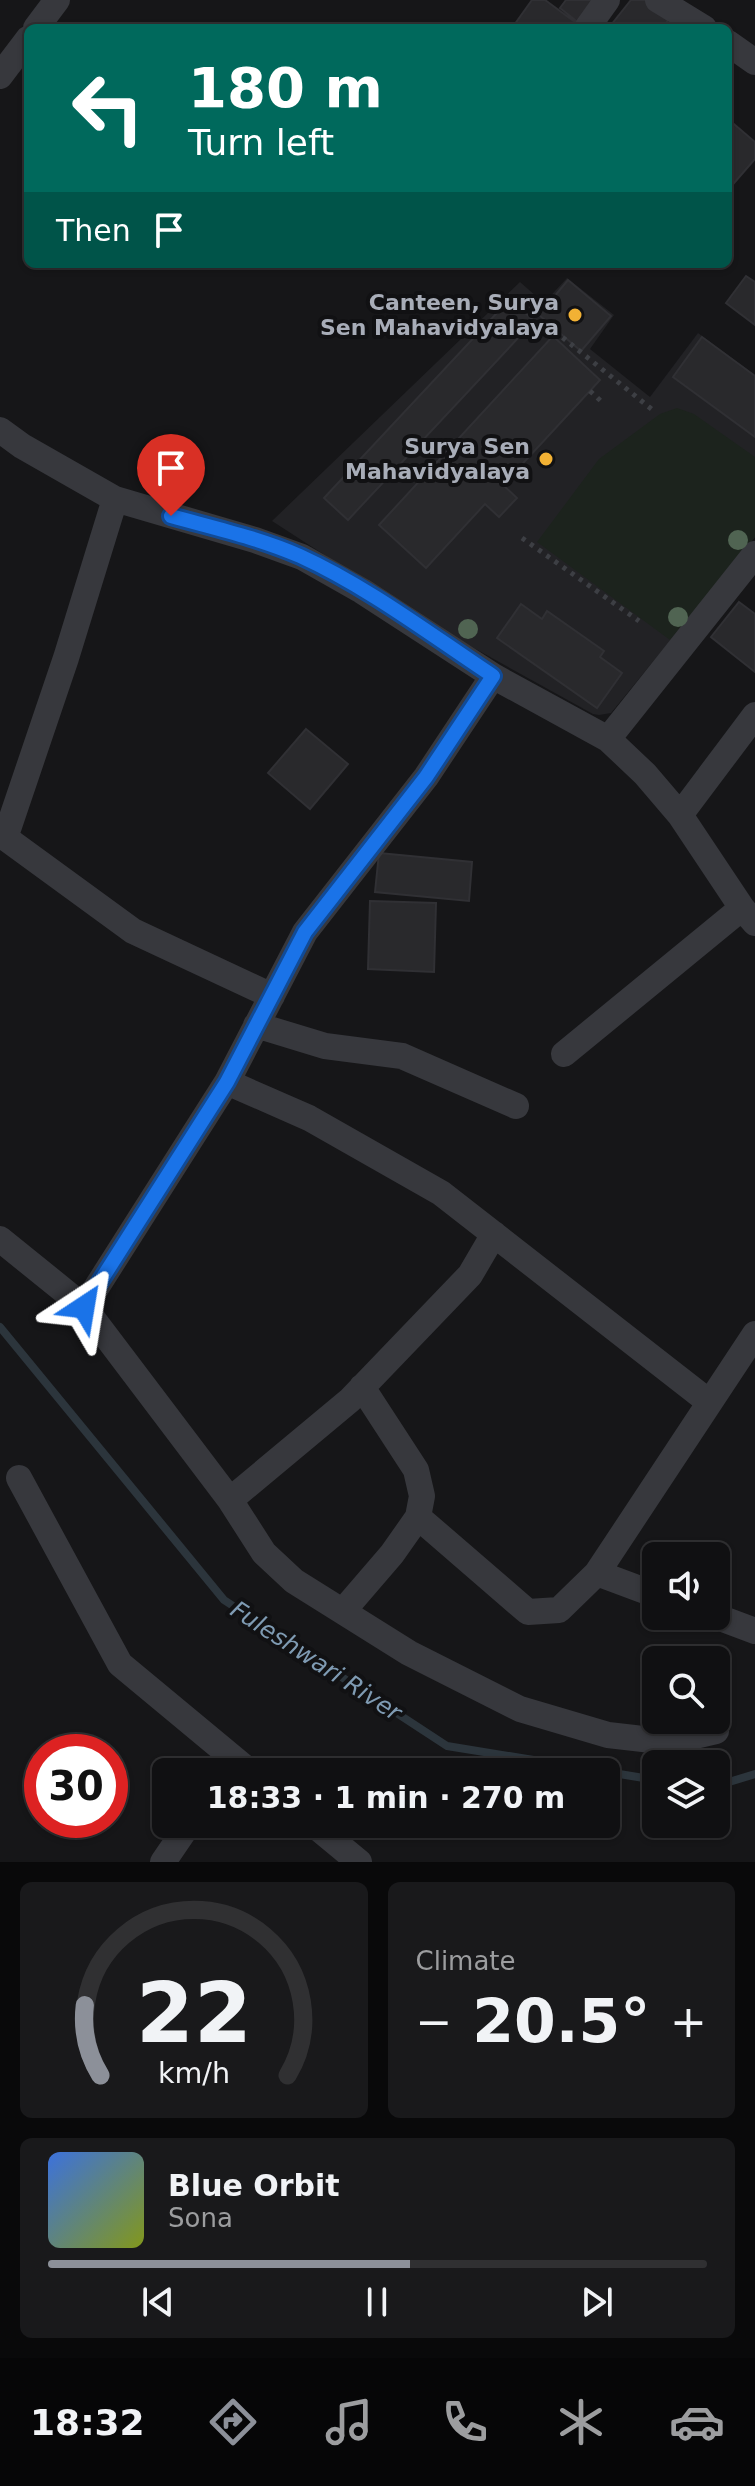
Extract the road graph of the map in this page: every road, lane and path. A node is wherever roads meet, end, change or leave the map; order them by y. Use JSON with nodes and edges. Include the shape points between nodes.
{"nodes":[{"id":1,"x":607,"y":0,"type":"edge"},
{"id":2,"x":658,"y":0,"type":"edge"},
{"id":3,"x":590,"y":24,"type":"edge"},
{"id":4,"x":697,"y":24,"type":"edge"},
{"id":5,"x":24,"y":45,"type":"edge"},
{"id":6,"x":732,"y":46,"type":"edge"},
{"id":7,"x":755,"y":62,"type":"edge"},
{"id":8,"x":2,"y":70,"type":"edge"},
{"id":9,"x":547,"y":325,"type":"dead end"},
{"id":10,"x":590,"y":391,"type":"dead end"},
{"id":11,"x":603,"y":403,"type":"dead end"},
{"id":12,"x":654,"y":411,"type":"dead end"},
{"id":13,"x":0,"y":430,"type":"edge"},
{"id":14,"x":115,"y":499,"type":"junction"},
{"id":15,"x":522,"y":538,"type":"dead end"},
{"id":16,"x":755,"y":554,"type":"edge"},
{"id":17,"x":639,"y":621,"type":"dead end"},
{"id":18,"x":493,"y":676,"type":"junction"},
{"id":19,"x":755,"y":715,"type":"edge"},
{"id":20,"x":608,"y":739,"type":"junction"},
{"id":21,"x":680,"y":815,"type":"junction"},
{"id":22,"x":3,"y":836,"type":"edge"},
{"id":23,"x":749,"y":915,"type":"edge"},
{"id":24,"x":272,"y":996,"type":"junction"},
{"id":25,"x":256,"y":1025,"type":"junction"},
{"id":26,"x":564,"y":1054,"type":"dead end"},
{"id":27,"x":227,"y":1082,"type":"junction"},
{"id":28,"x":516,"y":1106,"type":"dead end"},
{"id":29,"x":494,"y":1234,"type":"junction"},
{"id":30,"x":0,"y":1239,"type":"edge"},
{"id":31,"x":84,"y":1307,"type":"junction"},
{"id":32,"x":755,"y":1334,"type":"edge"},
{"id":33,"x":362,"y":1387,"type":"junction"},
{"id":34,"x":709,"y":1402,"type":"junction"},
{"id":35,"x":19,"y":1478,"type":"dead end"},
{"id":36,"x":230,"y":1500,"type":"junction"},
{"id":37,"x":418,"y":1517,"type":"junction"},
{"id":38,"x":597,"y":1573,"type":"junction"},
{"id":39,"x":642,"y":1590,"type":"edge"},
{"id":40,"x":343,"y":1611,"type":"junction"},
{"id":41,"x":730,"y":1622,"type":"edge"},
{"id":42,"x":755,"y":1631,"type":"edge"},
{"id":43,"x":703,"y":1734,"type":"edge"},
{"id":44,"x":226,"y":1758,"type":"edge"},
{"id":45,"x":179,"y":1838,"type":"edge"},
{"id":46,"x":330,"y":1838,"type":"edge"},
{"id":47,"x":163,"y":1862,"type":"edge"},
{"id":48,"x":359,"y":1862,"type":"edge"}],
"edges":[{"from":1,"to":3,"type":"street"},
{"from":2,"to":4,"type":"street"},
{"from":5,"to":8,"type":"street"},
{"from":6,"to":7,"type":"street"},
{"from":9,"to":12,"type":"path"},
{"from":10,"to":11,"type":"path"},
{"from":13,"to":14,"type":"street"},
{"from":14,"to":18,"type":"street","via":[[302,557]]},
{"from":14,"to":22,"type":"street"},
{"from":15,"to":17,"type":"path"},
{"from":16,"to":20,"type":"street"},
{"from":18,"to":20,"type":"street"},
{"from":18,"to":24,"type":"street","via":[[426,777],[305,932]]},
{"from":19,"to":21,"type":"street"},
{"from":20,"to":21,"type":"street"},
{"from":21,"to":23,"type":"street"},
{"from":22,"to":24,"type":"street","via":[[133,931]]},
{"from":23,"to":26,"type":"street"},
{"from":24,"to":25,"type":"street"},
{"from":25,"to":27,"type":"street"},
{"from":25,"to":28,"type":"street","via":[[325,1046],[402,1056]]},
{"from":27,"to":29,"type":"street","via":[[309,1118],[441,1193]]},
{"from":27,"to":31,"type":"street"},
{"from":29,"to":33,"type":"street","via":[[470,1275]]},
{"from":29,"to":34,"type":"street"},
{"from":30,"to":31,"type":"street"},
{"from":31,"to":36,"type":"street"},
{"from":32,"to":34,"type":"street"},
{"from":33,"to":36,"type":"street"},
{"from":33,"to":37,"type":"street","via":[[416,1470],[422,1496]]},
{"from":34,"to":38,"type":"street"},
{"from":35,"to":44,"type":"street","via":[[120,1664]]},
{"from":36,"to":40,"type":"street","via":[[264,1553],[294,1581]]},
{"from":37,"to":38,"type":"street","via":[[528,1612],[559,1610]]},
{"from":37,"to":40,"type":"street"},
{"from":38,"to":39,"type":"street"},
{"from":40,"to":43,"type":"street","via":[[409,1653],[520,1709],[608,1735],[669,1742]]},
{"from":41,"to":42,"type":"street"},
{"from":45,"to":47,"type":"street"},
{"from":46,"to":48,"type":"street"}]}
